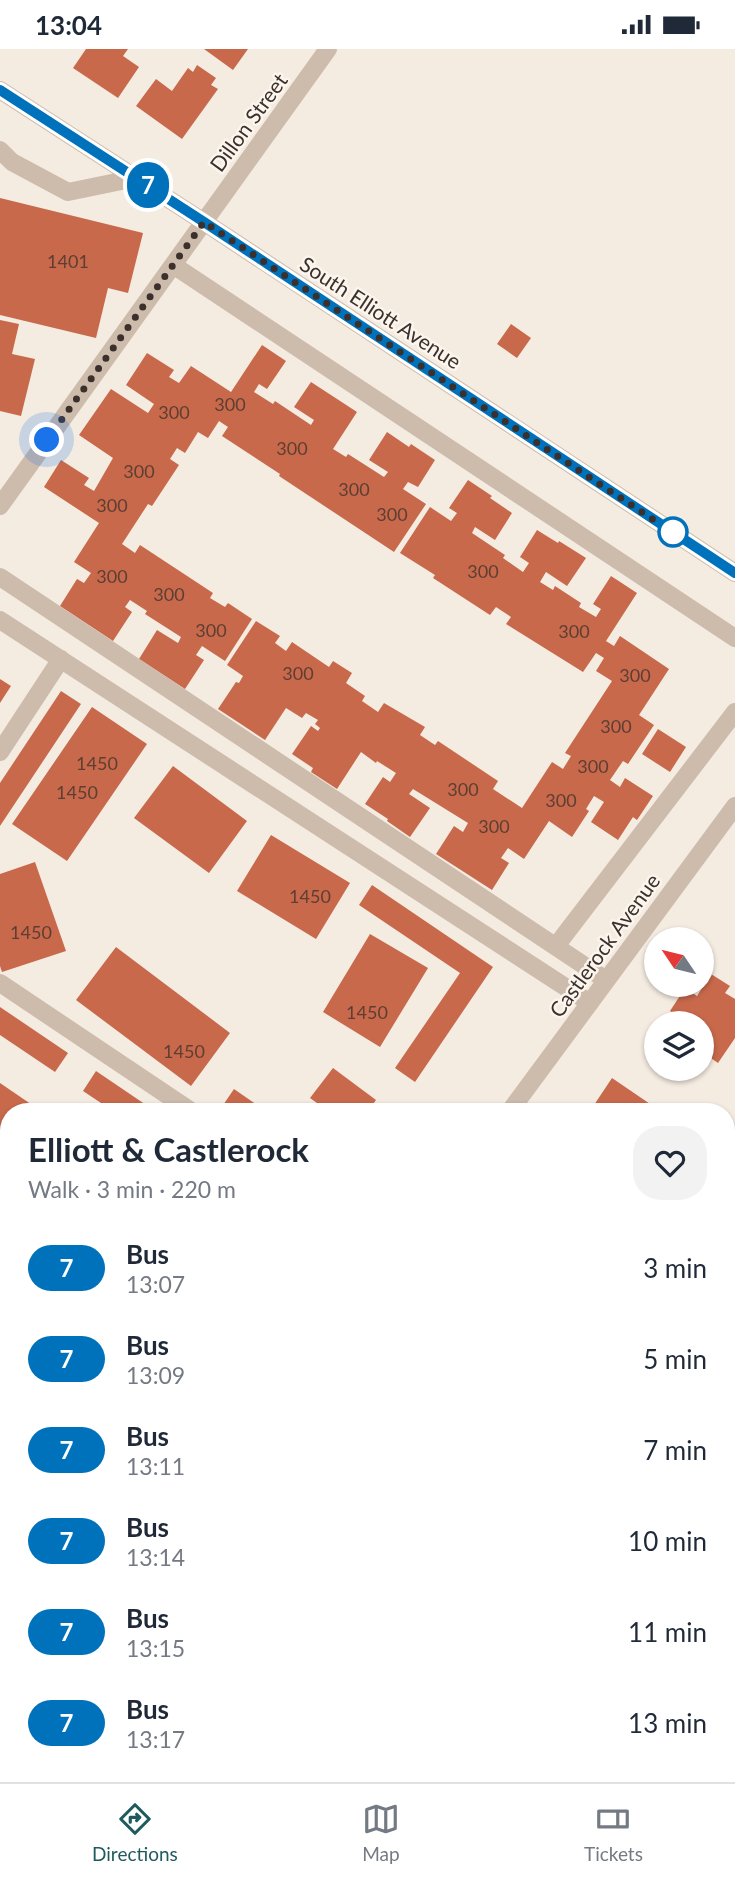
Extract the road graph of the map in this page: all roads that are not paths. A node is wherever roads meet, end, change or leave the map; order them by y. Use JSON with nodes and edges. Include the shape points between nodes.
{"nodes":[{"id":1,"x":328,"y":49,"type":"edge"},
{"id":2,"x":0,"y":90,"type":"edge"},
{"id":3,"x":0,"y":150,"type":"edge"},
{"id":4,"x":136,"y":177,"type":"junction"},
{"id":5,"x":204,"y":222,"type":"junction"},
{"id":6,"x":173,"y":265,"type":"junction"},
{"id":7,"x":0,"y":506,"type":"edge"},
{"id":8,"x":735,"y":573,"type":"edge"},
{"id":9,"x":0,"y":577,"type":"edge"},
{"id":10,"x":0,"y":620,"type":"edge"},
{"id":11,"x":735,"y":638,"type":"edge"},
{"id":12,"x":61,"y":659,"type":"junction"},
{"id":13,"x":735,"y":712,"type":"edge"},
{"id":14,"x":0,"y":753,"type":"edge"},
{"id":15,"x":735,"y":806,"type":"edge"},
{"id":16,"x":556,"y":946,"type":"junction"},
{"id":17,"x":606,"y":980,"type":"junction"},
{"id":18,"x":0,"y":982,"type":"edge"},
{"id":19,"x":590,"y":1003,"type":"junction"},
{"id":20,"x":179,"y":1103,"type":"edge"},
{"id":21,"x":516,"y":1103,"type":"edge"}],
"edges":[{"from":1,"to":5,"type":"street","name":"Dillon Street"},
{"from":2,"to":4,"type":"street","name":"South Elliott Avenue"},
{"from":3,"to":4,"type":"street","via":[[12,162],[68,192]]},
{"from":4,"to":5,"type":"street","name":"South Elliott Avenue"},
{"from":5,"to":6,"type":"street","name":"Dillon Street"},
{"from":5,"to":8,"type":"street","name":"South Elliott Avenue"},
{"from":6,"to":7,"type":"street","name":"Dillon Street"},
{"from":6,"to":11,"type":"street"},
{"from":9,"to":16,"type":"street"},
{"from":10,"to":12,"type":"street"},
{"from":12,"to":14,"type":"street"},
{"from":12,"to":19,"type":"street"},
{"from":13,"to":16,"type":"street"},
{"from":15,"to":17,"type":"street","name":"Castlerock Avenue"},
{"from":16,"to":17,"type":"street"},
{"from":17,"to":19,"type":"street","name":"Castlerock Avenue"},
{"from":18,"to":20,"type":"street"},
{"from":19,"to":21,"type":"street","name":"Castlerock Avenue"}]}
